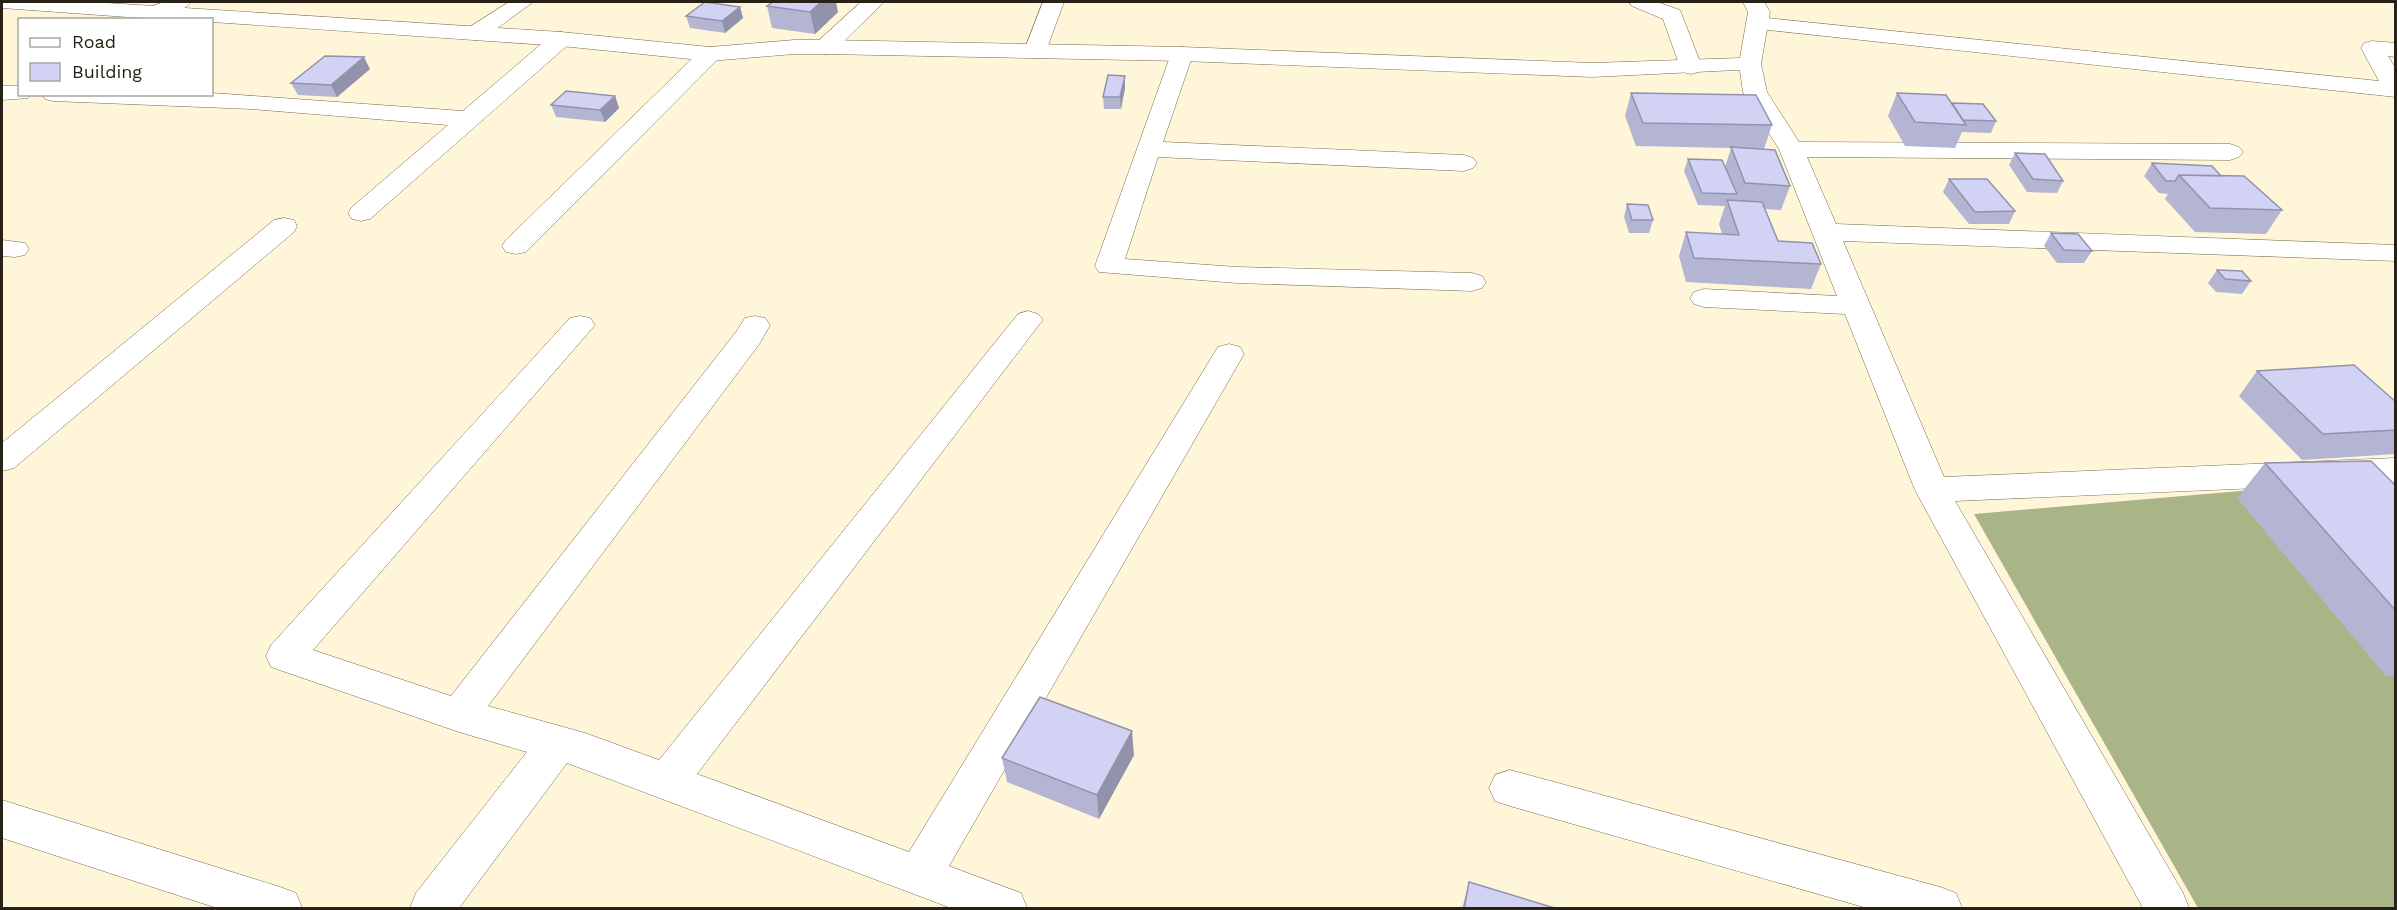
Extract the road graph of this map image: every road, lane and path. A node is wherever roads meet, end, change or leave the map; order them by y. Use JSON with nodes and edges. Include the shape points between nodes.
{"nodes":[{"id":1,"x":2,"y":2,"type":"edge"},
{"id":2,"x":522,"y":2,"type":"edge"},
{"id":3,"x":873,"y":2,"type":"edge"},
{"id":4,"x":1053,"y":2,"type":"edge"},
{"id":5,"x":1639,"y":2,"type":"edge"},
{"id":6,"x":54,"y":3,"type":"edge"},
{"id":7,"x":170,"y":6,"type":"edge"},
{"id":8,"x":1756,"y":12,"type":"edge"},
{"id":9,"x":476,"y":33,"type":"junction"},
{"id":10,"x":561,"y":39,"type":"junction"},
{"id":11,"x":825,"y":47,"type":"junction"},
{"id":12,"x":1035,"y":51,"type":"junction"},
{"id":13,"x":2396,"y":51,"type":"edge"},
{"id":14,"x":710,"y":54,"type":"junction"},
{"id":15,"x":1182,"y":54,"type":"junction"},
{"id":16,"x":1750,"y":64,"type":"junction"},
{"id":17,"x":1691,"y":67,"type":"junction"},
{"id":18,"x":2,"y":93,"type":"edge"},
{"id":19,"x":18,"y":93,"type":"edge"},
{"id":20,"x":102,"y":96,"type":"edge"},
{"id":21,"x":469,"y":119,"type":"junction"},
{"id":22,"x":1148,"y":149,"type":"junction"},
{"id":23,"x":1791,"y":149,"type":"junction"},
{"id":24,"x":2230,"y":152,"type":"dead end"},
{"id":25,"x":1464,"y":163,"type":"dead end"},
{"id":26,"x":361,"y":213,"type":"dead end"},
{"id":27,"x":284,"y":226,"type":"dead end"},
{"id":28,"x":1825,"y":232,"type":"junction"},
{"id":29,"x":516,"y":246,"type":"dead end"},
{"id":30,"x":2396,"y":253,"type":"edge"},
{"id":31,"x":1472,"y":282,"type":"dead end"},
{"id":32,"x":1704,"y":298,"type":"dead end"},
{"id":33,"x":1856,"y":306,"type":"junction"},
{"id":34,"x":1028,"y":320,"type":"dead end"},
{"id":35,"x":580,"y":325,"type":"dead end"},
{"id":36,"x":754,"y":325,"type":"dead end"},
{"id":37,"x":1229,"y":354,"type":"dead end"},
{"id":38,"x":2,"y":460,"type":"edge"},
{"id":39,"x":2396,"y":470,"type":"edge"},
{"id":40,"x":2323,"y":473,"type":"junction"},
{"id":41,"x":1932,"y":490,"type":"junction"},
{"id":42,"x":2347,"y":499,"type":"edge"},
{"id":43,"x":459,"y":715,"type":"junction"},
{"id":44,"x":558,"y":743,"type":"junction"},
{"id":45,"x":668,"y":781,"type":"junction"},
{"id":46,"x":1510,"y":788,"type":"dead end"},
{"id":47,"x":2,"y":819,"type":"edge"},
{"id":48,"x":919,"y":876,"type":"junction"},
{"id":49,"x":280,"y":909,"type":"edge"},
{"id":50,"x":432,"y":909,"type":"edge"},
{"id":51,"x":1005,"y":909,"type":"edge"},
{"id":52,"x":1940,"y":909,"type":"edge"},
{"id":53,"x":2167,"y":909,"type":"edge"}],
"edges":[{"from":1,"to":6,"type":"street"},
{"from":2,"to":9,"type":"street"},
{"from":3,"to":11,"type":"street"},
{"from":4,"to":12,"type":"street"},
{"from":5,"to":17,"type":"street","via":[[1672,15]]},
{"from":6,"to":7,"type":"street"},
{"from":7,"to":9,"type":"street"},
{"from":8,"to":13,"type":"street","via":[[2396,90],[2372,48]]},
{"from":8,"to":16,"type":"street"},
{"from":9,"to":10,"type":"street"},
{"from":10,"to":14,"type":"street"},
{"from":10,"to":21,"type":"street"},
{"from":11,"to":12,"type":"street"},
{"from":11,"to":14,"type":"street"},
{"from":12,"to":15,"type":"street"},
{"from":14,"to":29,"type":"street"},
{"from":15,"to":17,"type":"street","via":[[1592,70]]},
{"from":15,"to":22,"type":"street"},
{"from":16,"to":17,"type":"street"},
{"from":16,"to":23,"type":"street","via":[[1755,92]]},
{"from":18,"to":19,"type":"street"},
{"from":20,"to":21,"type":"street","via":[[250,102]]},
{"from":21,"to":26,"type":"street"},
{"from":22,"to":25,"type":"street"},
{"from":22,"to":31,"type":"street","via":[[1109,266]]},
{"from":23,"to":24,"type":"street"},
{"from":23,"to":28,"type":"street"},
{"from":27,"to":38,"type":"street"},
{"from":28,"to":30,"type":"street"},
{"from":28,"to":33,"type":"street"},
{"from":32,"to":33,"type":"street"},
{"from":33,"to":41,"type":"street"},
{"from":34,"to":45,"type":"street"},
{"from":35,"to":43,"type":"street","via":[[285,656]]},
{"from":36,"to":43,"type":"street"},
{"from":37,"to":48,"type":"street"},
{"from":39,"to":40,"type":"street"},
{"from":40,"to":41,"type":"street"},
{"from":40,"to":42,"type":"street"},
{"from":41,"to":53,"type":"street"},
{"from":43,"to":44,"type":"street"},
{"from":44,"to":45,"type":"street"},
{"from":44,"to":50,"type":"street"},
{"from":45,"to":48,"type":"street"},
{"from":46,"to":52,"type":"street"},
{"from":47,"to":49,"type":"street"},
{"from":48,"to":51,"type":"street"}]}
